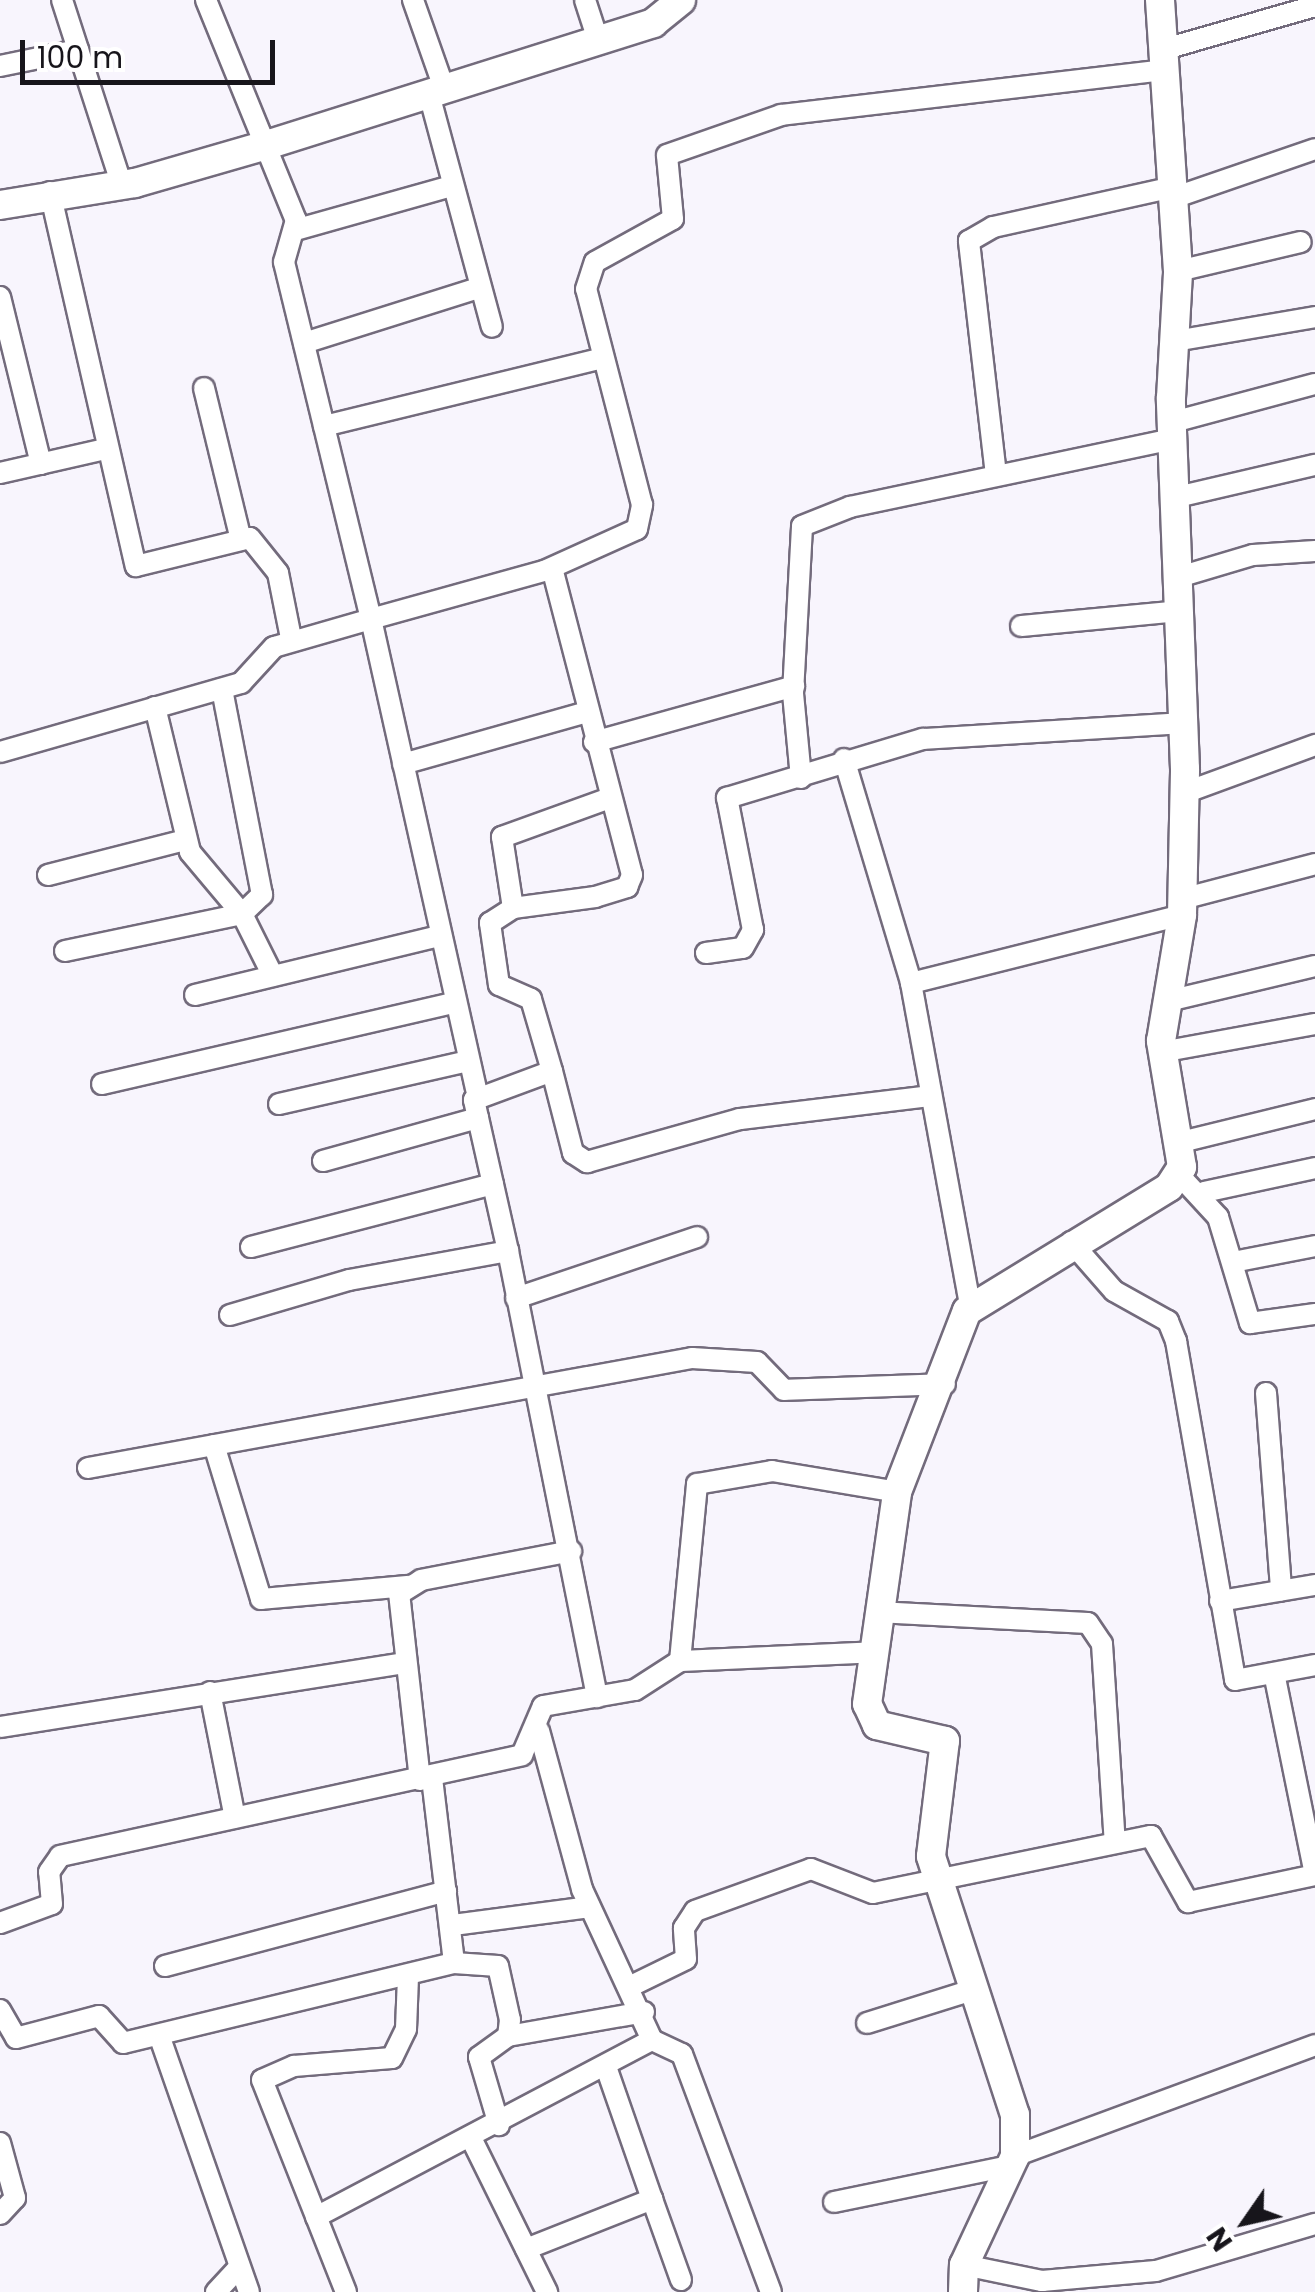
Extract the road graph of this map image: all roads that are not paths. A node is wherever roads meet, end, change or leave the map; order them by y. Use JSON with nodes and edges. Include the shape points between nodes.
{"nodes":[{"id":1,"x":62,"y":0,"type":"edge"},
{"id":2,"x":206,"y":0,"type":"edge"},
{"id":3,"x":412,"y":0,"type":"edge"},
{"id":4,"x":585,"y":0,"type":"edge"},
{"id":5,"x":681,"y":0,"type":"edge"},
{"id":6,"x":1160,"y":0,"type":"edge"},
{"id":7,"x":1315,"y":6,"type":"edge"},
{"id":8,"x":598,"y":40,"type":"junction"},
{"id":9,"x":78,"y":50,"type":"junction"},
{"id":10,"x":1165,"y":60,"type":"junction"},
{"id":11,"x":0,"y":66,"type":"edge"},
{"id":12,"x":437,"y":91,"type":"junction"},
{"id":13,"x":270,"y":144,"type":"junction"},
{"id":14,"x":1315,"y":149,"type":"edge"},
{"id":15,"x":122,"y":182,"type":"junction"},
{"id":16,"x":452,"y":186,"type":"junction"},
{"id":17,"x":50,"y":192,"type":"junction"},
{"id":18,"x":1173,"y":193,"type":"junction"},
{"id":19,"x":0,"y":205,"type":"edge"},
{"id":20,"x":295,"y":230,"type":"junction"},
{"id":21,"x":1301,"y":242,"type":"dead end"},
{"id":22,"x":1178,"y":271,"type":"junction"},
{"id":23,"x":478,"y":288,"type":"junction"},
{"id":24,"x":0,"y":297,"type":"edge"},
{"id":25,"x":1315,"y":317,"type":"edge"},
{"id":26,"x":492,"y":327,"type":"dead end"},
{"id":27,"x":1175,"y":341,"type":"junction"},
{"id":28,"x":304,"y":343,"type":"junction"},
{"id":29,"x":599,"y":359,"type":"junction"},
{"id":30,"x":1315,"y":384,"type":"edge"},
{"id":31,"x":204,"y":388,"type":"dead end"},
{"id":32,"x":324,"y":426,"type":"junction"},
{"id":33,"x":1172,"y":430,"type":"junction"},
{"id":34,"x":106,"y":449,"type":"junction"},
{"id":35,"x":41,"y":464,"type":"junction"},
{"id":36,"x":1315,"y":465,"type":"edge"},
{"id":37,"x":0,"y":473,"type":"edge"},
{"id":38,"x":996,"y":475,"type":"junction"},
{"id":39,"x":1177,"y":497,"type":"junction"},
{"id":40,"x":240,"y":540,"type":"junction"},
{"id":41,"x":1315,"y":551,"type":"edge"},
{"id":42,"x":552,"y":568,"type":"junction"},
{"id":43,"x":1178,"y":577,"type":"junction"},
{"id":44,"x":1179,"y":611,"type":"junction"},
{"id":45,"x":371,"y":619,"type":"junction"},
{"id":46,"x":1021,"y":626,"type":"dead end"},
{"id":47,"x":291,"y":638,"type":"junction"},
{"id":48,"x":794,"y":686,"type":"junction"},
{"id":49,"x":222,"y":689,"type":"junction"},
{"id":50,"x":155,"y":707,"type":"junction"},
{"id":51,"x":587,"y":712,"type":"junction"},
{"id":52,"x":1183,"y":724,"type":"junction"},
{"id":53,"x":594,"y":742,"type":"junction"},
{"id":54,"x":1315,"y":746,"type":"edge"},
{"id":55,"x":0,"y":752,"type":"edge"},
{"id":56,"x":844,"y":759,"type":"junction"},
{"id":57,"x":403,"y":764,"type":"junction"},
{"id":58,"x":801,"y":778,"type":"junction"},
{"id":59,"x":1184,"y":794,"type":"junction"},
{"id":60,"x":610,"y":798,"type":"junction"},
{"id":61,"x":185,"y":840,"type":"junction"},
{"id":62,"x":1315,"y":864,"type":"edge"},
{"id":63,"x":48,"y":875,"type":"dead end"},
{"id":64,"x":1182,"y":907,"type":"junction"},
{"id":65,"x":513,"y":908,"type":"junction"},
{"id":66,"x":242,"y":914,"type":"junction"},
{"id":67,"x":440,"y":936,"type":"junction"},
{"id":68,"x":64,"y":951,"type":"dead end"},
{"id":69,"x":706,"y":953,"type":"dead end"},
{"id":70,"x":1315,"y":966,"type":"edge"},
{"id":71,"x":273,"y":976,"type":"junction"},
{"id":72,"x":911,"y":983,"type":"junction"},
{"id":73,"x":195,"y":995,"type":"dead end"},
{"id":74,"x":1168,"y":1001,"type":"junction"},
{"id":75,"x":453,"y":1003,"type":"junction"},
{"id":76,"x":1315,"y":1024,"type":"edge"},
{"id":77,"x":1162,"y":1052,"type":"junction"},
{"id":78,"x":468,"y":1061,"type":"junction"},
{"id":79,"x":552,"y":1071,"type":"junction"},
{"id":80,"x":102,"y":1084,"type":"dead end"},
{"id":81,"x":477,"y":1092,"type":"junction"},
{"id":82,"x":930,"y":1096,"type":"junction"},
{"id":83,"x":280,"y":1104,"type":"dead end"},
{"id":84,"x":1315,"y":1109,"type":"edge"},
{"id":85,"x":478,"y":1118,"type":"junction"},
{"id":86,"x":1177,"y":1143,"type":"junction"},
{"id":87,"x":323,"y":1161,"type":"dead end"},
{"id":88,"x":1315,"y":1168,"type":"edge"},
{"id":89,"x":1180,"y":1176,"type":"junction"},
{"id":90,"x":493,"y":1184,"type":"junction"},
{"id":91,"x":1204,"y":1192,"type":"junction"},
{"id":92,"x":697,"y":1237,"type":"dead end"},
{"id":93,"x":1071,"y":1242,"type":"junction"},
{"id":94,"x":1315,"y":1246,"type":"edge"},
{"id":95,"x":252,"y":1247,"type":"dead end"},
{"id":96,"x":508,"y":1251,"type":"junction"},
{"id":97,"x":1233,"y":1262,"type":"junction"},
{"id":98,"x":516,"y":1298,"type":"junction"},
{"id":99,"x":970,"y":1306,"type":"junction"},
{"id":100,"x":1315,"y":1314,"type":"edge"},
{"id":101,"x":230,"y":1316,"type":"dead end"},
{"id":102,"x":946,"y":1384,"type":"junction"},
{"id":103,"x":532,"y":1388,"type":"junction"},
{"id":104,"x":1266,"y":1393,"type":"dead end"},
{"id":105,"x":214,"y":1446,"type":"junction"},
{"id":106,"x":88,"y":1468,"type":"dead end"},
{"id":107,"x":897,"y":1492,"type":"junction"},
{"id":108,"x":571,"y":1551,"type":"junction"},
{"id":109,"x":1315,"y":1585,"type":"edge"},
{"id":110,"x":408,"y":1586,"type":"junction"},
{"id":111,"x":1281,"y":1590,"type":"junction"},
{"id":112,"x":1220,"y":1601,"type":"junction"},
{"id":113,"x":877,"y":1612,"type":"junction"},
{"id":114,"x":875,"y":1652,"type":"junction"},
{"id":115,"x":680,"y":1660,"type":"junction"},
{"id":116,"x":405,"y":1663,"type":"junction"},
{"id":117,"x":1315,"y":1665,"type":"edge"},
{"id":118,"x":1274,"y":1674,"type":"junction"},
{"id":119,"x":210,"y":1692,"type":"junction"},
{"id":120,"x":597,"y":1697,"type":"junction"},
{"id":121,"x":536,"y":1720,"type":"junction"},
{"id":122,"x":0,"y":1727,"type":"edge"},
{"id":123,"x":426,"y":1779,"type":"junction"},
{"id":124,"x":235,"y":1818,"type":"junction"},
{"id":125,"x":1115,"y":1843,"type":"junction"},
{"id":126,"x":1315,"y":1876,"type":"edge"},
{"id":127,"x":936,"y":1880,"type":"junction"},
{"id":128,"x":446,"y":1891,"type":"junction"},
{"id":129,"x":590,"y":1907,"type":"junction"},
{"id":130,"x":0,"y":1922,"type":"edge"},
{"id":131,"x":453,"y":1924,"type":"junction"},
{"id":132,"x":454,"y":1963,"type":"junction"},
{"id":133,"x":165,"y":1966,"type":"dead end"},
{"id":134,"x":408,"y":1976,"type":"junction"},
{"id":135,"x":631,"y":1986,"type":"junction"},
{"id":136,"x":972,"y":1990,"type":"junction"},
{"id":137,"x":0,"y":2010,"type":"edge"},
{"id":138,"x":644,"y":2012,"type":"junction"},
{"id":139,"x":867,"y":2024,"type":"dead end"},
{"id":140,"x":158,"y":2035,"type":"junction"},
{"id":141,"x":508,"y":2036,"type":"junction"},
{"id":142,"x":652,"y":2040,"type":"junction"},
{"id":143,"x":1315,"y":2045,"type":"edge"},
{"id":144,"x":606,"y":2070,"type":"junction"},
{"id":145,"x":500,"y":2125,"type":"junction"},
{"id":146,"x":471,"y":2138,"type":"junction"},
{"id":147,"x":0,"y":2143,"type":"edge"},
{"id":148,"x":1013,"y":2161,"type":"junction"},
{"id":149,"x":652,"y":2199,"type":"junction"},
{"id":150,"x":834,"y":2202,"type":"dead end"},
{"id":151,"x":0,"y":2214,"type":"edge"},
{"id":152,"x":316,"y":2217,"type":"junction"},
{"id":153,"x":1315,"y":2224,"type":"edge"},
{"id":154,"x":526,"y":2249,"type":"junction"},
{"id":155,"x":239,"y":2267,"type":"junction"},
{"id":156,"x":963,"y":2278,"type":"edge"},
{"id":157,"x":682,"y":2280,"type":"dead end"},
{"id":158,"x":216,"y":2292,"type":"edge"},
{"id":159,"x":248,"y":2292,"type":"edge"},
{"id":160,"x":346,"y":2292,"type":"edge"},
{"id":161,"x":547,"y":2292,"type":"edge"},
{"id":162,"x":771,"y":2292,"type":"edge"}],
"edges":[{"from":1,"to":9,"type":"street"},
{"from":2,"to":13,"type":"street"},
{"from":3,"to":12,"type":"street"},
{"from":4,"to":8,"type":"street"},
{"from":5,"to":8,"type":"street","via":[[653,23]]},
{"from":6,"to":10,"type":"street"},
{"from":7,"to":10,"type":"street"},
{"from":8,"to":12,"type":"street"},
{"from":9,"to":11,"type":"street"},
{"from":9,"to":15,"type":"street"},
{"from":10,"to":18,"type":"street"},
{"from":10,"to":29,"type":"street","via":[[886,108],[830,107],[676,149],[664,165],[673,219],[595,262],[586,288]]},
{"from":12,"to":13,"type":"street"},
{"from":12,"to":16,"type":"street"},
{"from":13,"to":15,"type":"street"},
{"from":13,"to":20,"type":"street"},
{"from":14,"to":18,"type":"street"},
{"from":15,"to":17,"type":"street"},
{"from":16,"to":20,"type":"street"},
{"from":16,"to":23,"type":"street"},
{"from":17,"to":19,"type":"street"},
{"from":17,"to":34,"type":"street"},
{"from":18,"to":22,"type":"street"},
{"from":18,"to":38,"type":"street","via":[[993,227],[969,241]]},
{"from":20,"to":28,"type":"street","via":[[284,262]]},
{"from":21,"to":22,"type":"street"},
{"from":22,"to":27,"type":"street"},
{"from":23,"to":26,"type":"street"},
{"from":23,"to":28,"type":"street"},
{"from":24,"to":35,"type":"street"},
{"from":25,"to":27,"type":"street"},
{"from":27,"to":33,"type":"street"},
{"from":28,"to":32,"type":"street"},
{"from":29,"to":32,"type":"street"},
{"from":29,"to":42,"type":"street","via":[[643,519],[626,536]]},
{"from":30,"to":33,"type":"street"},
{"from":31,"to":40,"type":"street"},
{"from":32,"to":45,"type":"street"},
{"from":33,"to":38,"type":"street"},
{"from":33,"to":39,"type":"street"},
{"from":34,"to":35,"type":"street"},
{"from":34,"to":40,"type":"street","via":[[136,566]]},
{"from":35,"to":37,"type":"street"},
{"from":36,"to":39,"type":"street"},
{"from":38,"to":48,"type":"street","via":[[802,526]]},
{"from":39,"to":43,"type":"street"},
{"from":40,"to":47,"type":"street","via":[[266,547]]},
{"from":41,"to":43,"type":"street","via":[[1253,554]]},
{"from":42,"to":45,"type":"street"},
{"from":42,"to":51,"type":"street"},
{"from":43,"to":44,"type":"street"},
{"from":44,"to":46,"type":"street"},
{"from":44,"to":52,"type":"street"},
{"from":45,"to":47,"type":"street"},
{"from":45,"to":57,"type":"street"},
{"from":47,"to":49,"type":"street","via":[[274,646],[257,675]]},
{"from":48,"to":53,"type":"street"},
{"from":48,"to":58,"type":"street"},
{"from":49,"to":50,"type":"street"},
{"from":49,"to":66,"type":"street","via":[[264,881]]},
{"from":50,"to":55,"type":"street"},
{"from":50,"to":61,"type":"street"},
{"from":51,"to":53,"type":"street"},
{"from":51,"to":57,"type":"street"},
{"from":52,"to":56,"type":"street","via":[[1008,728]]},
{"from":52,"to":59,"type":"street"},
{"from":53,"to":60,"type":"street"},
{"from":54,"to":59,"type":"street"},
{"from":56,"to":58,"type":"street"},
{"from":56,"to":72,"type":"street"},
{"from":57,"to":67,"type":"street"},
{"from":58,"to":69,"type":"street","via":[[727,798],[753,930],[743,948]]},
{"from":59,"to":64,"type":"street"},
{"from":60,"to":65,"type":"street","via":[[502,837]]},
{"from":60,"to":65,"type":"street","via":[[630,884]]},
{"from":61,"to":63,"type":"street"},
{"from":61,"to":66,"type":"street"},
{"from":62,"to":64,"type":"street"},
{"from":64,"to":72,"type":"street"},
{"from":64,"to":74,"type":"street"},
{"from":65,"to":79,"type":"street","via":[[490,922],[499,986],[531,999]]},
{"from":66,"to":68,"type":"street"},
{"from":66,"to":71,"type":"street"},
{"from":67,"to":71,"type":"street"},
{"from":67,"to":75,"type":"street"},
{"from":70,"to":74,"type":"street"},
{"from":71,"to":73,"type":"street"},
{"from":72,"to":82,"type":"street"},
{"from":74,"to":77,"type":"street"},
{"from":75,"to":78,"type":"street"},
{"from":75,"to":80,"type":"street"},
{"from":76,"to":77,"type":"street"},
{"from":77,"to":86,"type":"street"},
{"from":78,"to":81,"type":"street"},
{"from":78,"to":83,"type":"street"},
{"from":79,"to":81,"type":"street"},
{"from":79,"to":82,"type":"street","via":[[573,1153],[587,1162],[740,1119]]},
{"from":81,"to":85,"type":"street"},
{"from":82,"to":99,"type":"street"},
{"from":84,"to":86,"type":"street"},
{"from":85,"to":87,"type":"street"},
{"from":85,"to":90,"type":"street"},
{"from":86,"to":89,"type":"street"},
{"from":88,"to":91,"type":"street"},
{"from":89,"to":91,"type":"street"},
{"from":89,"to":93,"type":"street"},
{"from":90,"to":95,"type":"street"},
{"from":90,"to":96,"type":"street"},
{"from":91,"to":97,"type":"street"},
{"from":92,"to":98,"type":"street"},
{"from":93,"to":99,"type":"street"},
{"from":93,"to":112,"type":"street","via":[[1114,1291],[1172,1331]]},
{"from":94,"to":97,"type":"street"},
{"from":96,"to":98,"type":"street"},
{"from":96,"to":101,"type":"street","via":[[348,1280]]},
{"from":97,"to":100,"type":"street","via":[[1255,1326]]},
{"from":98,"to":103,"type":"street"},
{"from":99,"to":102,"type":"street"},
{"from":102,"to":103,"type":"street","via":[[784,1390],[757,1362],[712,1357]]},
{"from":102,"to":107,"type":"street"},
{"from":103,"to":105,"type":"street"},
{"from":103,"to":108,"type":"street"},
{"from":104,"to":111,"type":"street"},
{"from":105,"to":106,"type":"street"},
{"from":105,"to":110,"type":"street","via":[[261,1599]]},
{"from":107,"to":113,"type":"street"},
{"from":107,"to":115,"type":"street","via":[[772,1471],[697,1484]]},
{"from":108,"to":110,"type":"street"},
{"from":108,"to":120,"type":"street"},
{"from":109,"to":111,"type":"street"},
{"from":110,"to":116,"type":"street","via":[[398,1606]]},
{"from":111,"to":112,"type":"street"},
{"from":112,"to":118,"type":"street","via":[[1235,1680]]},
{"from":113,"to":114,"type":"street"},
{"from":113,"to":125,"type":"street","via":[[1088,1623],[1102,1644]]},
{"from":114,"to":115,"type":"street"},
{"from":114,"to":127,"type":"street","via":[[868,1718],[945,1740]]},
{"from":115,"to":120,"type":"street","via":[[635,1690]]},
{"from":116,"to":119,"type":"street"},
{"from":116,"to":123,"type":"street"},
{"from":117,"to":118,"type":"street"},
{"from":118,"to":126,"type":"street"},
{"from":119,"to":122,"type":"street"},
{"from":119,"to":124,"type":"street"},
{"from":120,"to":121,"type":"street","via":[[543,1706]]},
{"from":121,"to":123,"type":"street","via":[[533,1748],[522,1755]]},
{"from":121,"to":129,"type":"street"},
{"from":123,"to":124,"type":"street"},
{"from":123,"to":128,"type":"street"},
{"from":124,"to":130,"type":"street","via":[[60,1856],[49,1872],[52,1904]]},
{"from":125,"to":126,"type":"street","via":[[1158,1837],[1176,1895],[1188,1902]]},
{"from":125,"to":127,"type":"street"},
{"from":127,"to":135,"type":"street","via":[[873,1893],[826,1871],[781,1874],[696,1912],[684,1928],[686,1959]]},
{"from":127,"to":136,"type":"street"},
{"from":128,"to":131,"type":"street"},
{"from":128,"to":133,"type":"street"},
{"from":129,"to":131,"type":"street"},
{"from":129,"to":135,"type":"street"},
{"from":131,"to":132,"type":"street"},
{"from":132,"to":134,"type":"street"},
{"from":132,"to":141,"type":"street","via":[[498,1966]]},
{"from":134,"to":140,"type":"street"},
{"from":134,"to":152,"type":"street","via":[[406,2028],[392,2058],[294,2066],[262,2080]]},
{"from":135,"to":138,"type":"street"},
{"from":136,"to":139,"type":"street"},
{"from":136,"to":148,"type":"street","via":[[1015,2115]]},
{"from":137,"to":140,"type":"street","via":[[16,2038],[99,2016],[116,2042]]},
{"from":138,"to":141,"type":"street"},
{"from":138,"to":142,"type":"street"},
{"from":140,"to":155,"type":"street"},
{"from":141,"to":145,"type":"street","via":[[479,2057]]},
{"from":142,"to":144,"type":"street"},
{"from":142,"to":162,"type":"street","via":[[682,2054]]},
{"from":143,"to":148,"type":"street"},
{"from":144,"to":145,"type":"street"},
{"from":144,"to":149,"type":"street"},
{"from":145,"to":146,"type":"street"},
{"from":146,"to":152,"type":"street"},
{"from":146,"to":154,"type":"street"},
{"from":147,"to":151,"type":"street","via":[[15,2205]]},
{"from":148,"to":150,"type":"street"},
{"from":148,"to":156,"type":"street"},
{"from":149,"to":154,"type":"street"},
{"from":149,"to":157,"type":"street"},
{"from":152,"to":160,"type":"street"},
{"from":153,"to":156,"type":"street","via":[[1156,2271],[1042,2281]]},
{"from":154,"to":161,"type":"street"},
{"from":155,"to":158,"type":"street"},
{"from":155,"to":159,"type":"street"}]}
